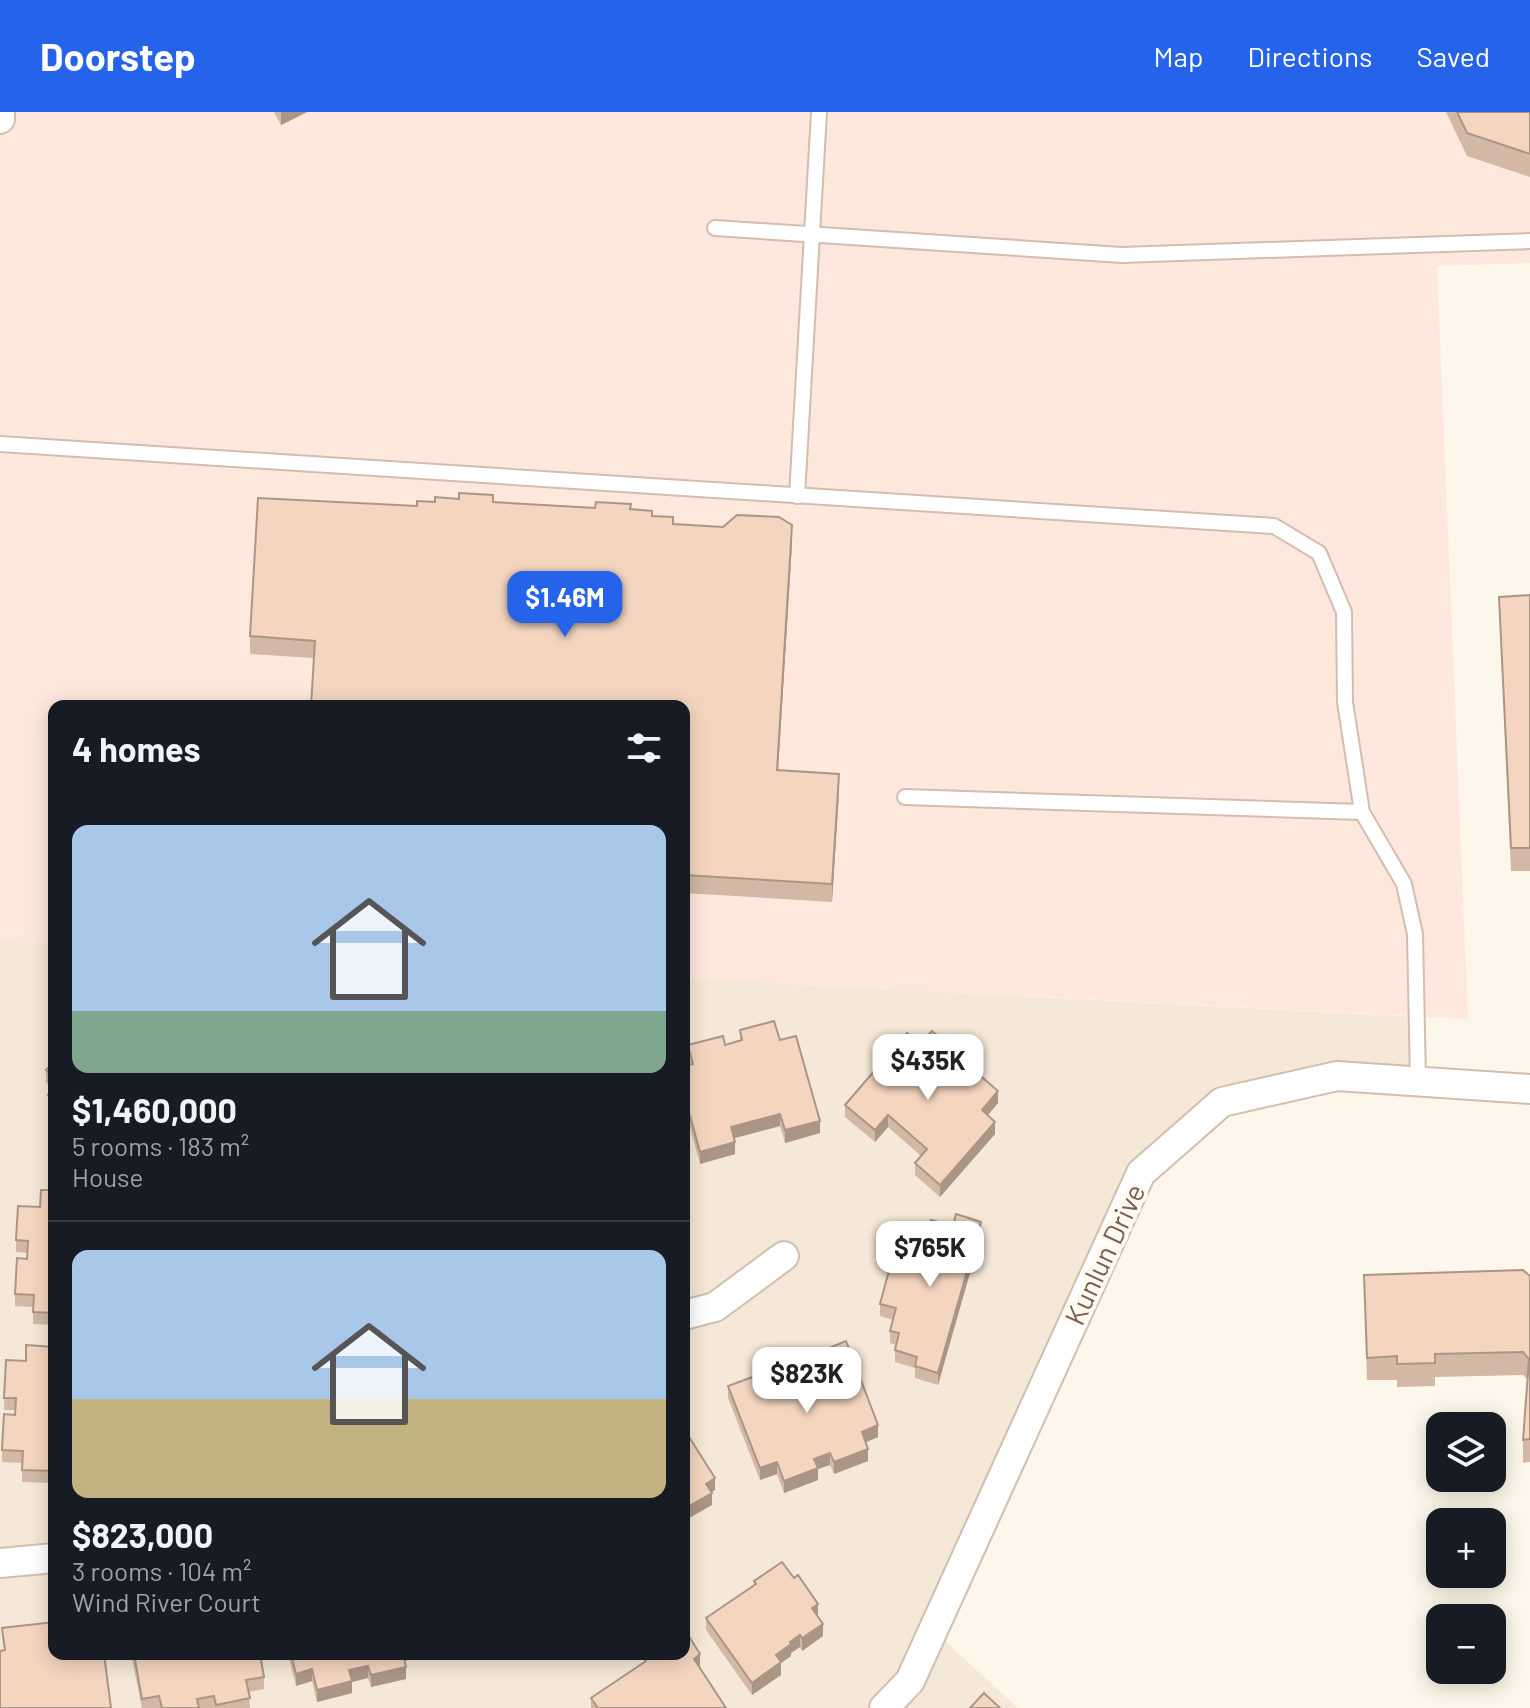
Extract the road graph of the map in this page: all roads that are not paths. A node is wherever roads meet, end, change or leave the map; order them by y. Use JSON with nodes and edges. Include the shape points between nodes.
{"nodes":[{"id":1,"x":0,"y":112,"type":"edge"},
{"id":2,"x":819,"y":112,"type":"edge"},
{"id":3,"x":0,"y":119,"type":"edge"},
{"id":4,"x":715,"y":228,"type":"dead end"},
{"id":5,"x":812,"y":235,"type":"junction"},
{"id":6,"x":1530,"y":241,"type":"edge"},
{"id":7,"x":0,"y":444,"type":"edge"},
{"id":8,"x":797,"y":496,"type":"junction"},
{"id":9,"x":905,"y":797,"type":"dead end"},
{"id":10,"x":1362,"y":812,"type":"junction"},
{"id":11,"x":1418,"y":1081,"type":"junction"},
{"id":12,"x":1530,"y":1089,"type":"edge"},
{"id":13,"x":784,"y":1256,"type":"dead end"},
{"id":14,"x":690,"y":1313,"type":"edge"},
{"id":15,"x":48,"y":1559,"type":"edge"},
{"id":16,"x":0,"y":1563,"type":"edge"},
{"id":17,"x":884,"y":1708,"type":"edge"}],
"edges":[{"from":1,"to":3,"type":"street"},
{"from":2,"to":5,"type":"lane"},
{"from":4,"to":5,"type":"lane"},
{"from":5,"to":6,"type":"lane","via":[[1122,255]]},
{"from":5,"to":8,"type":"lane"},
{"from":7,"to":8,"type":"lane"},
{"from":8,"to":10,"type":"lane","via":[[1274,526],[1319,553],[1344,612],[1345,702]]},
{"from":9,"to":10,"type":"lane"},
{"from":10,"to":11,"type":"lane","via":[[1404,884],[1415,934]]},
{"from":11,"to":12,"type":"street","name":"Kunlun Drive"},
{"from":11,"to":17,"type":"street","name":"Kunlun Drive","via":[[1337,1076],[1222,1102],[1141,1173],[910,1681]]},
{"from":13,"to":14,"type":"street","via":[[715,1307]]},
{"from":15,"to":16,"type":"street"}]}
